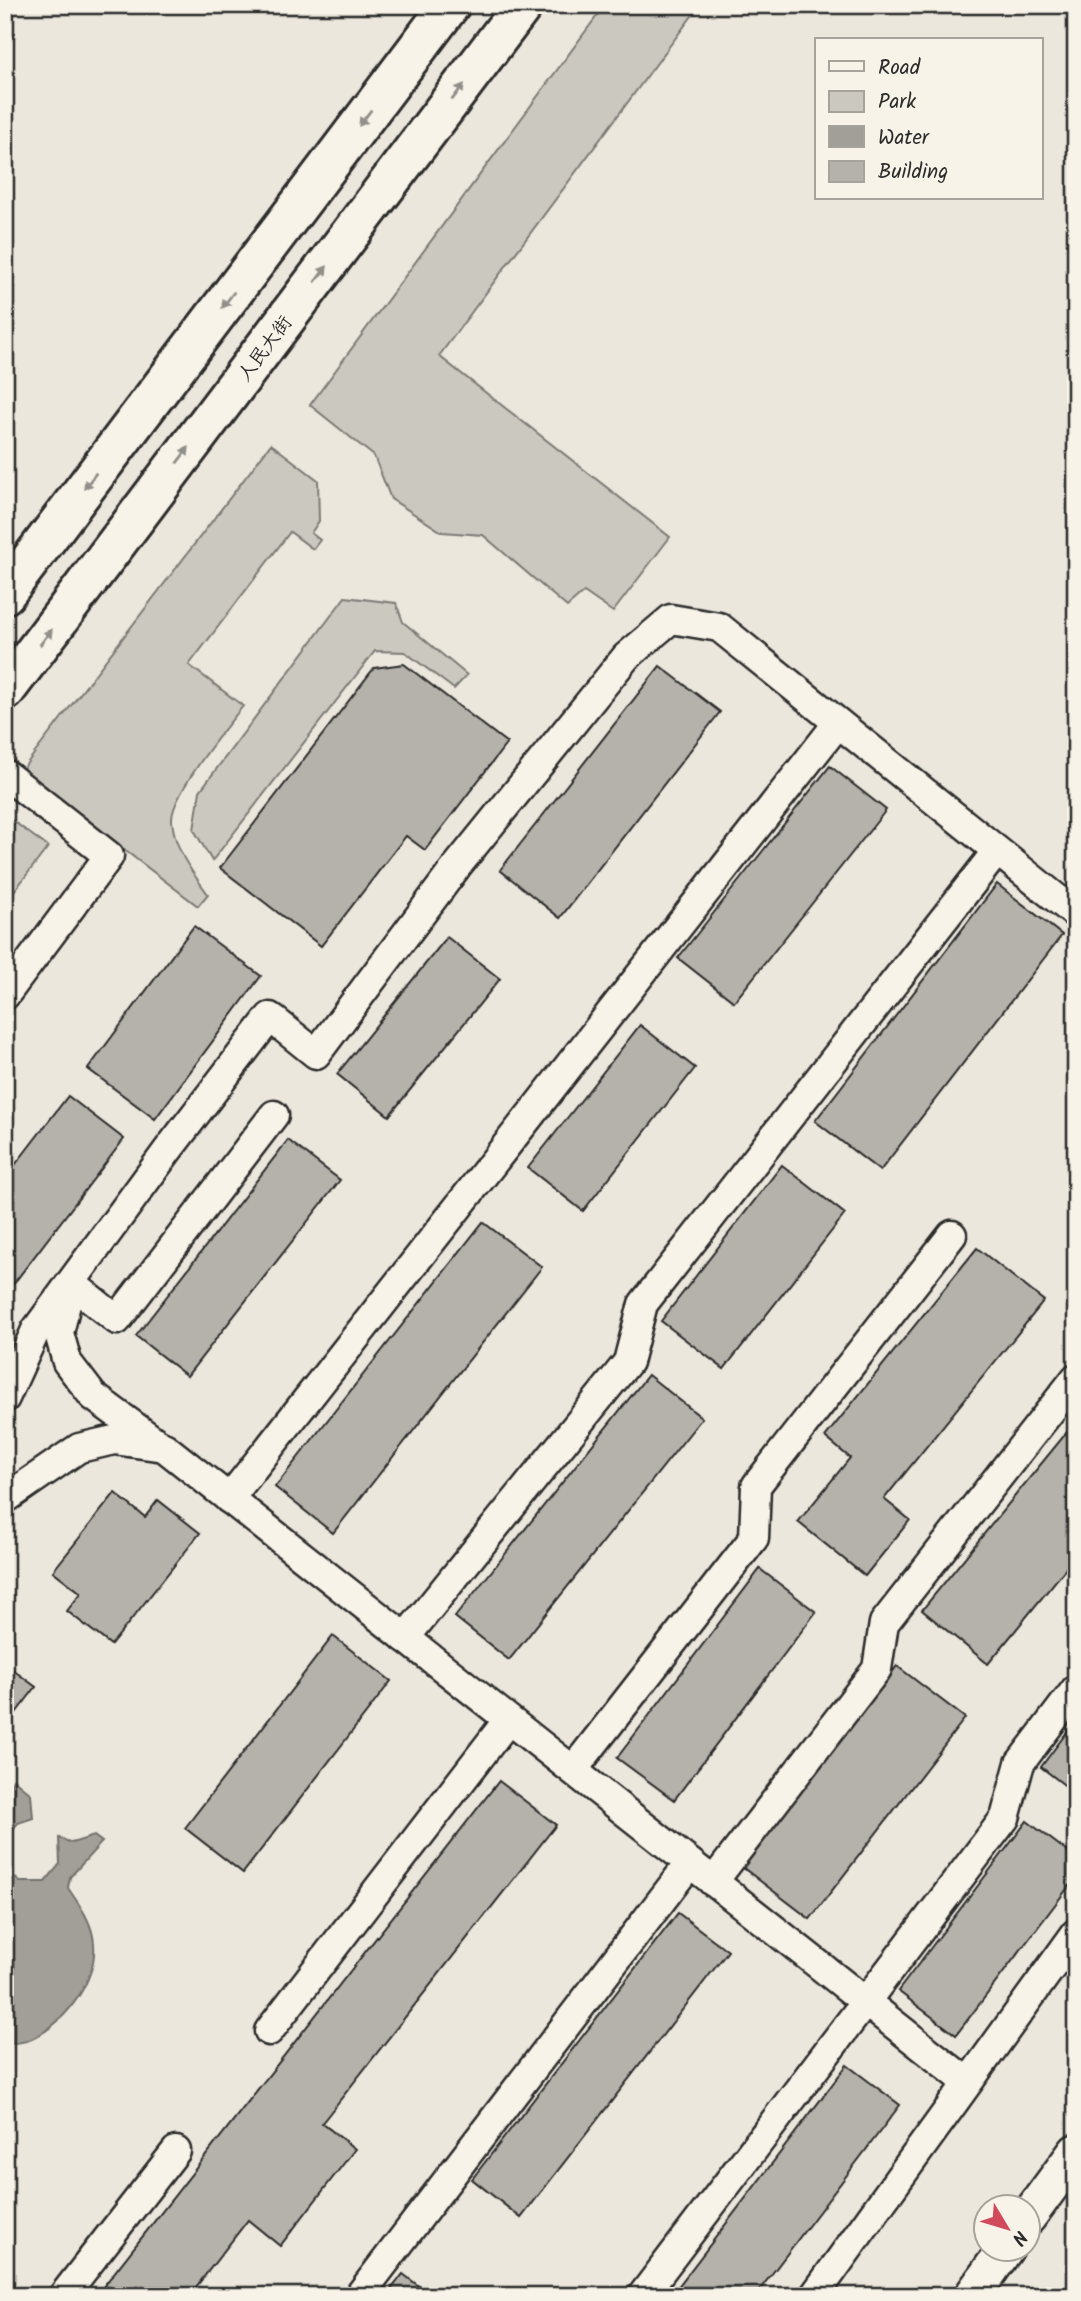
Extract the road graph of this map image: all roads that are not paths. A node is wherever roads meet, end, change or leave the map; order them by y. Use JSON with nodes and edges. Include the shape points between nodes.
{"nodes":[{"id":1,"x":450,"y":5,"type":"edge"},
{"id":2,"x":523,"y":5,"type":"edge"},
{"id":3,"x":5,"y":594,"type":"edge"},
{"id":4,"x":5,"y":691,"type":"edge"},
{"id":5,"x":838,"y":723,"type":"junction"},
{"id":6,"x":5,"y":774,"type":"edge"},
{"id":7,"x":998,"y":851,"type":"junction"},
{"id":8,"x":1076,"y":914,"type":"edge"},
{"id":9,"x":5,"y":995,"type":"edge"},
{"id":10,"x":274,"y":1115,"type":"dead end"},
{"id":11,"x":952,"y":1234,"type":"dead end"},
{"id":12,"x":71,"y":1283,"type":"junction"},
{"id":13,"x":1076,"y":1378,"type":"edge"},
{"id":14,"x":5,"y":1398,"type":"edge"},
{"id":15,"x":163,"y":1447,"type":"junction"},
{"id":16,"x":5,"y":1499,"type":"edge"},
{"id":17,"x":229,"y":1499,"type":"junction"},
{"id":18,"x":405,"y":1638,"type":"junction"},
{"id":19,"x":1076,"y":1689,"type":"edge"},
{"id":20,"x":508,"y":1720,"type":"junction"},
{"id":21,"x":573,"y":1770,"type":"junction"},
{"id":22,"x":690,"y":1863,"type":"junction"},
{"id":23,"x":713,"y":1882,"type":"junction"},
{"id":24,"x":1076,"y":1933,"type":"edge"},
{"id":25,"x":866,"y":2002,"type":"junction"},
{"id":26,"x":269,"y":2031,"type":"dead end"},
{"id":27,"x":967,"y":2081,"type":"junction"},
{"id":28,"x":176,"y":2151,"type":"dead end"},
{"id":29,"x":1076,"y":2152,"type":"edge"},
{"id":30,"x":1042,"y":2198,"type":"edge"},
{"id":31,"x":997,"y":2262,"type":"edge"},
{"id":32,"x":62,"y":2296,"type":"edge"},
{"id":33,"x":359,"y":2296,"type":"edge"},
{"id":34,"x":642,"y":2296,"type":"edge"},
{"id":35,"x":814,"y":2296,"type":"edge"},
{"id":36,"x":972,"y":2296,"type":"edge"}],
"edges":[{"from":1,"to":3,"type":"main road","one_way":true},
{"from":4,"to":2,"type":"main road","name":"人民大街","one_way":true},
{"from":5,"to":7,"type":"street"},
{"from":5,"to":12,"type":"street","via":[[719,627],[671,619],[617,667],[457,866],[316,1054],[270,1017]]},
{"from":5,"to":17,"type":"street"},
{"from":6,"to":9,"type":"street","via":[[110,856]]},
{"from":7,"to":8,"type":"street"},
{"from":7,"to":18,"type":"street","via":[[643,1304],[628,1362]]},
{"from":10,"to":12,"type":"street","via":[[117,1320]]},
{"from":11,"to":21,"type":"street","via":[[756,1486],[754,1538]]},
{"from":12,"to":14,"type":"street","via":[[36,1330]]},
{"from":12,"to":15,"type":"street","via":[[59,1333],[67,1362],[93,1396]]},
{"from":13,"to":23,"type":"street","via":[[884,1623],[877,1670]]},
{"from":15,"to":16,"type":"street","via":[[114,1440],[79,1448]]},
{"from":15,"to":17,"type":"street"},
{"from":17,"to":18,"type":"street"},
{"from":18,"to":20,"type":"street"},
{"from":19,"to":25,"type":"street","via":[[1020,1763],[1005,1818]]},
{"from":20,"to":21,"type":"street"},
{"from":20,"to":26,"type":"street"},
{"from":21,"to":22,"type":"street"},
{"from":22,"to":23,"type":"street"},
{"from":22,"to":33,"type":"street"},
{"from":23,"to":25,"type":"street"},
{"from":24,"to":27,"type":"street"},
{"from":25,"to":27,"type":"street"},
{"from":25,"to":34,"type":"street"},
{"from":27,"to":35,"type":"street"},
{"from":28,"to":32,"type":"street"},
{"from":29,"to":30,"type":"street"},
{"from":31,"to":36,"type":"street"}]}
